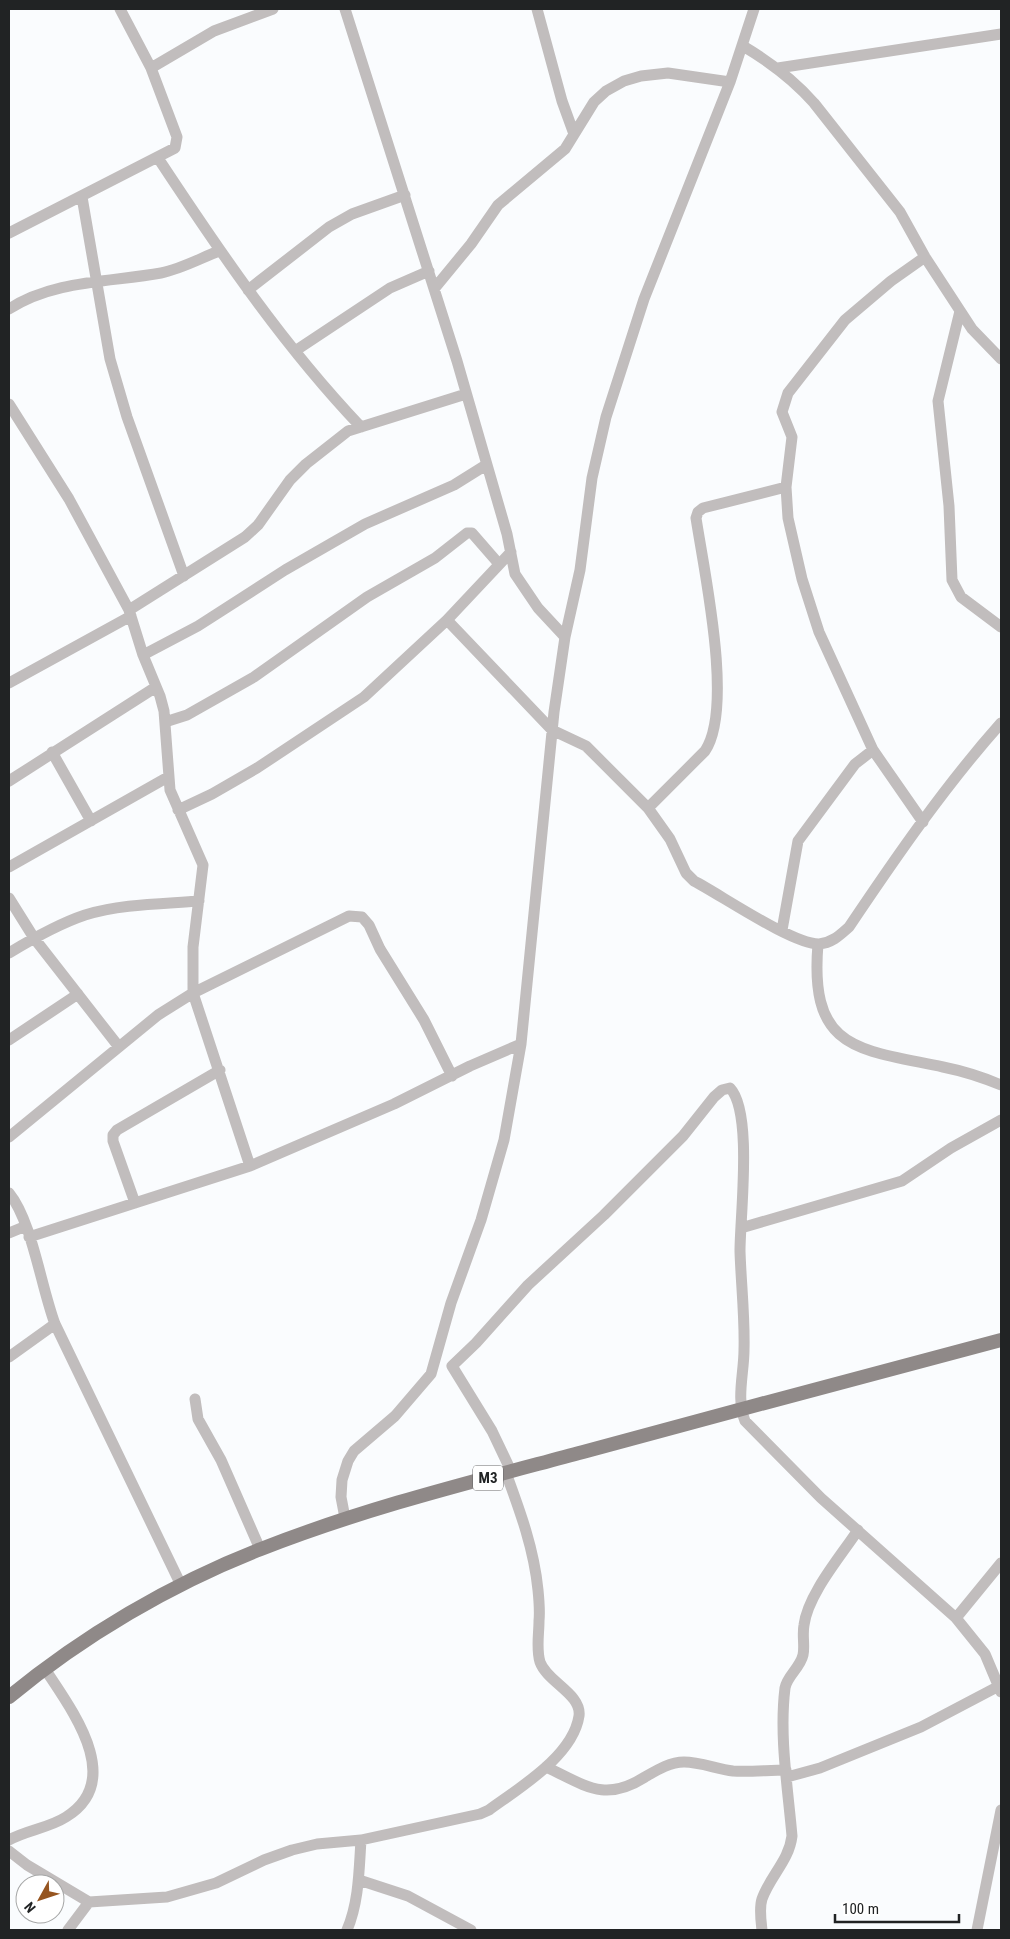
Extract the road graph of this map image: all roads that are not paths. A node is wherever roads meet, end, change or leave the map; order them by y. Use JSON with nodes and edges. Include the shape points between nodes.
{"nodes":[{"id":1,"x":120,"y":9,"type":"edge"},
{"id":2,"x":273,"y":9,"type":"edge"},
{"id":3,"x":345,"y":9,"type":"edge"},
{"id":4,"x":537,"y":9,"type":"edge"},
{"id":5,"x":754,"y":9,"type":"edge"},
{"id":6,"x":1001,"y":34,"type":"edge"},
{"id":7,"x":743,"y":46,"type":"junction"},
{"id":8,"x":151,"y":68,"type":"junction"},
{"id":9,"x":778,"y":68,"type":"junction"},
{"id":10,"x":730,"y":82,"type":"junction"},
{"id":11,"x":574,"y":134,"type":"junction"},
{"id":12,"x":158,"y":158,"type":"junction"},
{"id":13,"x":405,"y":195,"type":"junction"},
{"id":14,"x":82,"y":197,"type":"junction"},
{"id":15,"x":9,"y":233,"type":"edge"},
{"id":16,"x":219,"y":251,"type":"junction"},
{"id":17,"x":925,"y":258,"type":"junction"},
{"id":18,"x":429,"y":272,"type":"junction"},
{"id":19,"x":97,"y":280,"type":"junction"},
{"id":20,"x":434,"y":288,"type":"junction"},
{"id":21,"x":248,"y":290,"type":"junction"},
{"id":22,"x":9,"y":309,"type":"edge"},
{"id":23,"x":960,"y":311,"type":"junction"},
{"id":24,"x":295,"y":351,"type":"junction"},
{"id":25,"x":1001,"y":359,"type":"edge"},
{"id":26,"x":466,"y":394,"type":"junction"},
{"id":27,"x":9,"y":404,"type":"edge"},
{"id":28,"x":361,"y":427,"type":"junction"},
{"id":29,"x":486,"y":466,"type":"junction"},
{"id":30,"x":786,"y":486,"type":"junction"},
{"id":31,"x":511,"y":552,"type":"junction"},
{"id":32,"x":499,"y":564,"type":"junction"},
{"id":33,"x":184,"y":576,"type":"junction"},
{"id":34,"x":130,"y":613,"type":"junction"},
{"id":35,"x":447,"y":620,"type":"junction"},
{"id":36,"x":1001,"y":627,"type":"edge"},
{"id":37,"x":565,"y":637,"type":"junction"},
{"id":38,"x":143,"y":655,"type":"junction"},
{"id":39,"x":9,"y":683,"type":"edge"},
{"id":40,"x":156,"y":688,"type":"junction"},
{"id":41,"x":165,"y":722,"type":"junction"},
{"id":42,"x":1001,"y":723,"type":"edge"},
{"id":43,"x":552,"y":730,"type":"junction"},
{"id":44,"x":873,"y":750,"type":"junction"},
{"id":45,"x":52,"y":752,"type":"junction"},
{"id":46,"x":168,"y":777,"type":"junction"},
{"id":47,"x":9,"y":781,"type":"edge"},
{"id":48,"x":648,"y":808,"type":"junction"},
{"id":49,"x":178,"y":810,"type":"junction"},
{"id":50,"x":91,"y":821,"type":"junction"},
{"id":51,"x":923,"y":822,"type":"junction"},
{"id":52,"x":9,"y":868,"type":"edge"},
{"id":53,"x":9,"y":898,"type":"edge"},
{"id":54,"x":199,"y":901,"type":"junction"},
{"id":55,"x":782,"y":930,"type":"junction"},
{"id":56,"x":34,"y":938,"type":"junction"},
{"id":57,"x":818,"y":944,"type":"junction"},
{"id":58,"x":9,"y":953,"type":"edge"},
{"id":59,"x":193,"y":993,"type":"junction"},
{"id":60,"x":78,"y":994,"type":"junction"},
{"id":61,"x":9,"y":1040,"type":"edge"},
{"id":62,"x":521,"y":1044,"type":"junction"},
{"id":63,"x":119,"y":1047,"type":"junction"},
{"id":64,"x":220,"y":1070,"type":"junction"},
{"id":65,"x":452,"y":1076,"type":"junction"},
{"id":66,"x":1001,"y":1085,"type":"edge"},
{"id":67,"x":1001,"y":1120,"type":"edge"},
{"id":68,"x":9,"y":1137,"type":"edge"},
{"id":69,"x":250,"y":1166,"type":"junction"},
{"id":70,"x":9,"y":1193,"type":"edge"},
{"id":71,"x":135,"y":1203,"type":"junction"},
{"id":72,"x":742,"y":1228,"type":"junction"},
{"id":73,"x":28,"y":1231,"type":"junction"},
{"id":74,"x":9,"y":1233,"type":"edge"},
{"id":75,"x":55,"y":1324,"type":"junction"},
{"id":76,"x":1001,"y":1340,"type":"edge"},
{"id":77,"x":438,"y":1353,"type":"junction"},
{"id":78,"x":9,"y":1357,"type":"edge"},
{"id":79,"x":452,"y":1366,"type":"junction"},
{"id":80,"x":195,"y":1399,"type":"dead end"},
{"id":81,"x":740,"y":1409,"type":"junction"},
{"id":82,"x":508,"y":1472,"type":"junction"},
{"id":83,"x":345,"y":1518,"type":"junction"},
{"id":84,"x":858,"y":1530,"type":"junction"},
{"id":85,"x":260,"y":1549,"type":"junction"},
{"id":86,"x":1001,"y":1564,"type":"edge"},
{"id":87,"x":181,"y":1586,"type":"junction"},
{"id":88,"x":956,"y":1618,"type":"junction"},
{"id":89,"x":45,"y":1669,"type":"junction"},
{"id":90,"x":1000,"y":1685,"type":"edge"},
{"id":91,"x":9,"y":1697,"type":"edge"},
{"id":92,"x":546,"y":1767,"type":"junction"},
{"id":93,"x":787,"y":1774,"type":"junction"},
{"id":94,"x":1001,"y":1810,"type":"edge"},
{"id":95,"x":9,"y":1840,"type":"edge"},
{"id":96,"x":361,"y":1840,"type":"junction"},
{"id":97,"x":9,"y":1850,"type":"edge"},
{"id":98,"x":996,"y":1858,"type":"edge"},
{"id":99,"x":359,"y":1880,"type":"junction"},
{"id":100,"x":88,"y":1902,"type":"junction"},
{"id":101,"x":70,"y":1929,"type":"edge"},
{"id":102,"x":347,"y":1930,"type":"edge"},
{"id":103,"x":471,"y":1930,"type":"edge"},
{"id":104,"x":762,"y":1930,"type":"edge"},
{"id":105,"x":977,"y":1930,"type":"edge"}],
"edges":[{"from":1,"to":8,"type":"street"},
{"from":2,"to":8,"type":"street","via":[[214,31]]},
{"from":3,"to":13,"type":"street"},
{"from":4,"to":11,"type":"street"},
{"from":5,"to":7,"type":"street"},
{"from":6,"to":9,"type":"street"},
{"from":7,"to":9,"type":"street"},
{"from":7,"to":10,"type":"street"},
{"from":8,"to":12,"type":"street","via":[[177,136],[174,148]]},
{"from":9,"to":17,"type":"street","via":[[800,86],[865,166],[900,212]]},
{"from":10,"to":11,"type":"street","via":[[668,73],[624,81],[594,102]]},
{"from":10,"to":37,"type":"street","via":[[644,299],[606,417],[592,478],[580,570]]},
{"from":11,"to":20,"type":"street","via":[[565,149],[498,206],[472,244]]},
{"from":12,"to":14,"type":"street"},
{"from":12,"to":16,"type":"street"},
{"from":13,"to":18,"type":"street"},
{"from":13,"to":21,"type":"street","via":[[352,214],[329,227]]},
{"from":14,"to":15,"type":"street"},
{"from":14,"to":19,"type":"street"},
{"from":16,"to":19,"type":"street","via":[[163,272]]},
{"from":16,"to":21,"type":"street"},
{"from":17,"to":23,"type":"street"},
{"from":17,"to":30,"type":"street","via":[[891,281],[846,320],[788,393],[782,412],[792,437]]},
{"from":18,"to":20,"type":"street"},
{"from":18,"to":24,"type":"street","via":[[390,288]]},
{"from":19,"to":22,"type":"street","via":[[46,293]]},
{"from":19,"to":33,"type":"street","via":[[113,368],[127,417]]},
{"from":20,"to":26,"type":"street"},
{"from":21,"to":24,"type":"street"},
{"from":23,"to":25,"type":"street","via":[[972,329]]},
{"from":23,"to":36,"type":"street","via":[[938,401],[952,580],[961,597]]},
{"from":24,"to":28,"type":"street"},
{"from":26,"to":28,"type":"street"},
{"from":26,"to":29,"type":"street"},
{"from":27,"to":34,"type":"street","via":[[69,499]]},
{"from":28,"to":33,"type":"street","via":[[348,431],[306,464],[245,537]]},
{"from":29,"to":31,"type":"street"},
{"from":29,"to":38,"type":"street","via":[[454,485],[365,524],[198,626]]},
{"from":30,"to":44,"type":"street","via":[[790,527],[819,632]]},
{"from":30,"to":48,"type":"street","via":[[698,512],[696,518],[717,661],[717,710],[705,751]]},
{"from":31,"to":32,"type":"street"},
{"from":31,"to":37,"type":"street","via":[[519,582]]},
{"from":32,"to":35,"type":"street"},
{"from":32,"to":41,"type":"street","via":[[472,533],[466,533],[435,558],[367,597],[254,677],[187,715]]},
{"from":33,"to":34,"type":"street"},
{"from":34,"to":38,"type":"street"},
{"from":34,"to":39,"type":"street"},
{"from":35,"to":43,"type":"street"},
{"from":35,"to":49,"type":"street","via":[[357,702],[249,772]]},
{"from":37,"to":43,"type":"street"},
{"from":38,"to":40,"type":"street"},
{"from":40,"to":41,"type":"street"},
{"from":40,"to":45,"type":"street"},
{"from":41,"to":46,"type":"street"},
{"from":42,"to":51,"type":"street"},
{"from":43,"to":48,"type":"street","via":[[586,746]]},
{"from":43,"to":62,"type":"street"},
{"from":44,"to":51,"type":"street"},
{"from":44,"to":55,"type":"street","via":[[855,764],[798,841]]},
{"from":45,"to":47,"type":"street"},
{"from":45,"to":50,"type":"street"},
{"from":46,"to":49,"type":"street"},
{"from":46,"to":50,"type":"street"},
{"from":48,"to":55,"type":"street","via":[[694,881]]},
{"from":49,"to":54,"type":"street","via":[[203,865]]},
{"from":50,"to":52,"type":"street"},
{"from":51,"to":57,"type":"street","via":[[849,928],[836,940]]},
{"from":53,"to":56,"type":"street"},
{"from":54,"to":56,"type":"street","via":[[113,908],[83,916]]},
{"from":54,"to":59,"type":"street","via":[[193,947]]},
{"from":55,"to":57,"type":"street"},
{"from":56,"to":58,"type":"street"},
{"from":56,"to":60,"type":"street"},
{"from":57,"to":66,"type":"street","via":[[816,969],[825,1014],[836,1032],[852,1045],[980,1076]]},
{"from":59,"to":63,"type":"street","via":[[158,1014]]},
{"from":59,"to":64,"type":"street"},
{"from":59,"to":65,"type":"street","via":[[331,923],[355,915],[369,925]]},
{"from":60,"to":61,"type":"street"},
{"from":60,"to":63,"type":"street"},
{"from":62,"to":65,"type":"street"},
{"from":62,"to":77,"type":"street","via":[[504,1140]]},
{"from":63,"to":68,"type":"street"},
{"from":64,"to":69,"type":"street"},
{"from":64,"to":71,"type":"street","via":[[113,1135]]},
{"from":65,"to":69,"type":"street"},
{"from":67,"to":72,"type":"street","via":[[902,1181]]},
{"from":69,"to":71,"type":"street"},
{"from":70,"to":73,"type":"street"},
{"from":71,"to":73,"type":"street"},
{"from":72,"to":79,"type":"street","via":[[744,1187],[740,1105],[730,1088],[714,1097],[683,1136],[528,1285]]},
{"from":72,"to":81,"type":"street","via":[[744,1350]]},
{"from":73,"to":74,"type":"street"},
{"from":73,"to":75,"type":"street"},
{"from":75,"to":78,"type":"street"},
{"from":75,"to":87,"type":"street"},
{"from":76,"to":81,"type":"main road","number":"M3"},
{"from":77,"to":79,"type":"street"},
{"from":77,"to":83,"type":"street","via":[[431,1374],[422,1385],[395,1416],[354,1451],[348,1461],[341,1497]]},
{"from":79,"to":82,"type":"street","via":[[492,1431]]},
{"from":80,"to":85,"type":"street","via":[[198,1419],[221,1460]]},
{"from":81,"to":82,"type":"main road","number":"M3"},
{"from":81,"to":84,"type":"street","via":[[745,1421],[768,1446]]},
{"from":82,"to":83,"type":"main road","number":"M3"},
{"from":82,"to":92,"type":"street","via":[[533,1556],[541,1665],[577,1702],[579,1709],[572,1738]]},
{"from":83,"to":85,"type":"main road","number":"M3"},
{"from":84,"to":88,"type":"street"},
{"from":84,"to":93,"type":"street","via":[[817,1593],[804,1625],[800,1663],[787,1682]]},
{"from":85,"to":87,"type":"main road","number":"M3"},
{"from":86,"to":88,"type":"street"},
{"from":87,"to":89,"type":"main road","number":"M3","via":[[97,1633]]},
{"from":88,"to":90,"type":"street","via":[[985,1654]]},
{"from":89,"to":91,"type":"main road","number":"M3"},
{"from":89,"to":95,"type":"street","via":[[88,1740],[92,1758],[91,1789],[81,1806],[65,1818]]},
{"from":90,"to":93,"type":"street","via":[[921,1727],[820,1768]]},
{"from":92,"to":93,"type":"street","via":[[607,1792],[632,1786],[659,1768],[685,1762],[733,1771]]},
{"from":92,"to":96,"type":"street","via":[[480,1814]]},
{"from":93,"to":104,"type":"street","via":[[792,1836],[790,1850],[762,1901]]},
{"from":94,"to":98,"type":"street"},
{"from":96,"to":99,"type":"street"},
{"from":96,"to":100,"type":"street","via":[[292,1850],[216,1883],[167,1898]]},
{"from":97,"to":100,"type":"street","via":[[26,1865]]},
{"from":98,"to":105,"type":"street"},
{"from":99,"to":102,"type":"street"},
{"from":99,"to":103,"type":"street","via":[[408,1896]]},
{"from":100,"to":101,"type":"street"}]}
